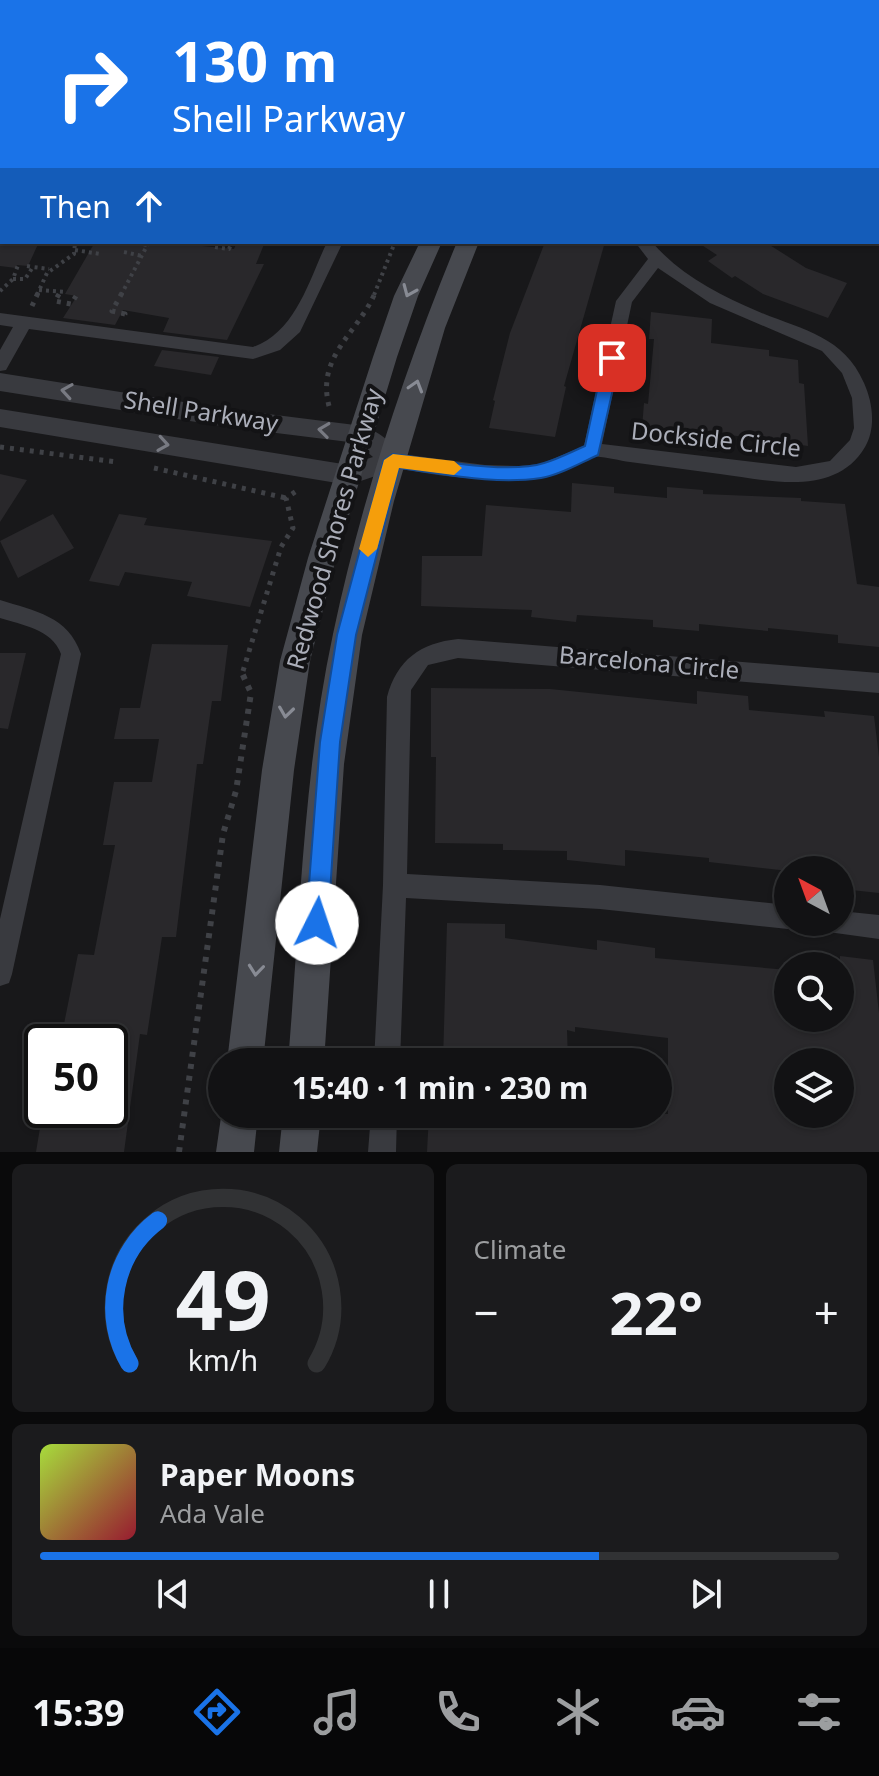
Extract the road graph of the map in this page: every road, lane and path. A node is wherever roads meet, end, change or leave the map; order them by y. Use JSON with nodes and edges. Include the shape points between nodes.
{"nodes":[{"id":1,"x":75,"y":244,"type":"edge"},
{"id":2,"x":132,"y":244,"type":"edge"},
{"id":3,"x":148,"y":244,"type":"edge"},
{"id":4,"x":231,"y":244,"type":"edge"},
{"id":5,"x":334,"y":244,"type":"edge"},
{"id":6,"x":394,"y":244,"type":"edge"},
{"id":7,"x":430,"y":244,"type":"edge"},
{"id":8,"x":467,"y":244,"type":"edge"},
{"id":9,"x":645,"y":244,"type":"edge"},
{"id":10,"x":215,"y":247,"type":"dead end"},
{"id":11,"x":75,"y":250,"type":"junction"},
{"id":12,"x":100,"y":254,"type":"dead end"},
{"id":13,"x":142,"y":256,"type":"junction"},
{"id":14,"x":657,"y":259,"type":"junction"},
{"id":15,"x":18,"y":265,"type":"dead end"},
{"id":16,"x":27,"y":266,"type":"dead end"},
{"id":17,"x":33,"y":267,"type":"junction"},
{"id":18,"x":51,"y":270,"type":"junction"},
{"id":19,"x":13,"y":279,"type":"junction"},
{"id":20,"x":39,"y":290,"type":"junction"},
{"id":21,"x":0,"y":291,"type":"edge"},
{"id":22,"x":67,"y":292,"type":"dead end"},
{"id":23,"x":59,"y":295,"type":"junction"},
{"id":24,"x":75,"y":297,"type":"dead end"},
{"id":25,"x":27,"y":314,"type":"junction"},
{"id":26,"x":0,"y":319,"type":"edge"},
{"id":27,"x":111,"y":335,"type":"junction"},
{"id":28,"x":0,"y":365,"type":"edge"},
{"id":29,"x":0,"y":382,"type":"edge"},
{"id":30,"x":329,"y":406,"type":"dead end"},
{"id":31,"x":0,"y":418,"type":"edge"},
{"id":32,"x":363,"y":435,"type":"junction"},
{"id":33,"x":0,"y":447,"type":"edge"},
{"id":34,"x":592,"y":450,"type":"junction"},
{"id":35,"x":393,"y":460,"type":"junction"},
{"id":36,"x":122,"y":462,"type":"dead end"},
{"id":37,"x":153,"y":468,"type":"dead end"},
{"id":38,"x":349,"y":475,"type":"junction"},
{"id":39,"x":308,"y":483,"type":"dead end"},
{"id":40,"x":286,"y":498,"type":"junction"},
{"id":41,"x":0,"y":609,"type":"edge"},
{"id":42,"x":879,"y":683,"type":"edge"},
{"id":43,"x":395,"y":885,"type":"junction"},
{"id":44,"x":7,"y":915,"type":"edge"},
{"id":45,"x":774,"y":916,"type":"edge"},
{"id":46,"x":854,"y":924,"type":"edge"},
{"id":47,"x":879,"y":927,"type":"edge"},
{"id":48,"x":0,"y":974,"type":"edge"},
{"id":49,"x":247,"y":1048,"type":"edge"},
{"id":50,"x":308,"y":1048,"type":"edge"},
{"id":51,"x":388,"y":1048,"type":"edge"},
{"id":52,"x":238,"y":1128,"type":"edge"},
{"id":53,"x":301,"y":1128,"type":"edge"},
{"id":54,"x":383,"y":1128,"type":"edge"},
{"id":55,"x":179,"y":1152,"type":"edge"},
{"id":56,"x":235,"y":1152,"type":"edge"},
{"id":57,"x":298,"y":1152,"type":"edge"},
{"id":58,"x":382,"y":1152,"type":"edge"}],
"edges":[{"from":1,"to":11,"type":"path"},
{"from":2,"to":13,"type":"path","via":[[126,253]]},
{"from":3,"to":13,"type":"path"},
{"from":4,"to":10,"type":"path","via":[[229,249]]},
{"from":5,"to":27,"type":"street","via":[[299,321],[267,350],[236,353]]},
{"from":6,"to":30,"type":"path","via":[[372,299],[339,346],[324,387]]},
{"from":7,"to":32,"type":"main road","name":"Redwood Shores Parkway","one_way":true,"via":[[393,335]]},
{"from":35,"to":8,"type":"main road","name":"Redwood Shores Parkway","one_way":true,"via":[[433,328]]},
{"from":9,"to":14,"type":"street","name":"Dockside Circle"},
{"from":11,"to":12,"type":"path"},
{"from":11,"to":18,"type":"path"},
{"from":13,"to":27,"type":"path","via":[[112,311],[125,314]]},
{"from":14,"to":34,"type":"street","name":"Dockside Circle","via":[[624,301]]},
{"from":14,"to":34,"type":"street","name":"Dockside Circle","via":[[732,307],[831,349],[855,381],[863,431],[842,463],[801,475]]},
{"from":15,"to":19,"type":"path"},
{"from":16,"to":17,"type":"path"},
{"from":17,"to":18,"type":"path"},
{"from":17,"to":19,"type":"path","via":[[25,279]]},
{"from":18,"to":20,"type":"path"},
{"from":19,"to":21,"type":"path"},
{"from":20,"to":23,"type":"path"},
{"from":20,"to":25,"type":"path"},
{"from":22,"to":23,"type":"path"},
{"from":23,"to":24,"type":"path","via":[[55,301],[71,304]]},
{"from":25,"to":26,"type":"street"},
{"from":25,"to":27,"type":"street"},
{"from":25,"to":28,"type":"street"},
{"from":32,"to":29,"type":"street","name":"Shell Parkway","one_way":true},
{"from":31,"to":38,"type":"street","name":"Shell Parkway","one_way":true},
{"from":32,"to":35,"type":"street"},
{"from":32,"to":38,"type":"main road","name":"Redwood Shores Parkway"},
{"from":33,"to":36,"type":"path"},
{"from":34,"to":35,"type":"street","name":"Shell Parkway","via":[[543,471],[485,472]]},
{"from":35,"to":38,"type":"street","name":"Shell Parkway"},
{"from":35,"to":50,"type":"main road","name":"Redwood Shores Parkway","via":[[347,635],[330,742]]},
{"from":37,"to":40,"type":"path"},
{"from":38,"to":49,"type":"main road","name":"Redwood Shores Parkway","one_way":true,"via":[[318,573],[287,706]]},
{"from":39,"to":40,"type":"path"},
{"from":40,"to":55,"type":"path","via":[[293,528],[281,547],[242,673],[251,693],[236,791],[223,834]]},
{"from":41,"to":44,"type":"street","via":[[53,626],[71,654]]},
{"from":42,"to":43,"type":"street","name":"Barcelona Circle","via":[[574,656],[438,651],[404,677],[398,697]]},
{"from":43,"to":45,"type":"street","via":[[600,897]]},
{"from":43,"to":51,"type":"street"},
{"from":44,"to":48,"type":"street"},
{"from":46,"to":47,"type":"street"},
{"from":52,"to":56,"type":"main road"},
{"from":53,"to":57,"type":"main road"},
{"from":54,"to":58,"type":"street"}]}
